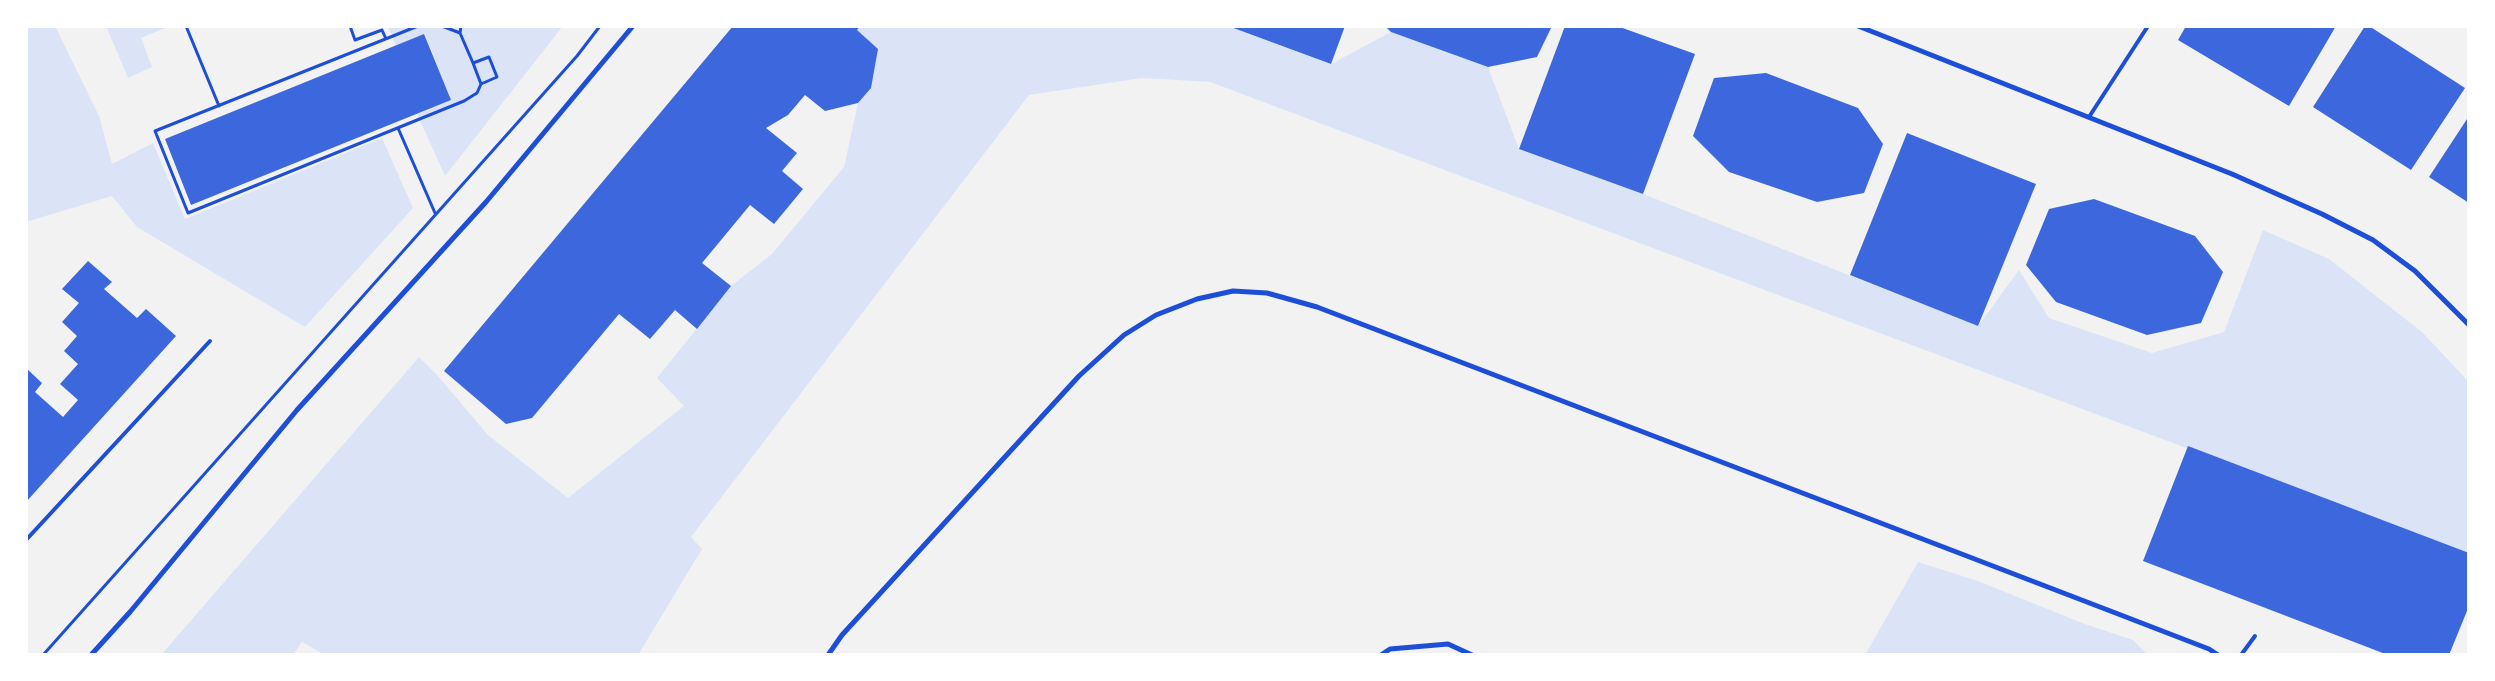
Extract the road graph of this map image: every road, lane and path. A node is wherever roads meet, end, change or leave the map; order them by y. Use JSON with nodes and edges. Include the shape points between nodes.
{"nodes":[{"id":1,"x":186,"y":26,"type":"edge"},
{"id":2,"x":350,"y":26,"type":"edge"},
{"id":3,"x":418,"y":26,"type":"edge"},
{"id":4,"x":442,"y":26,"type":"edge"},
{"id":5,"x":461,"y":26,"type":"edge"},
{"id":6,"x":600,"y":26,"type":"edge"},
{"id":7,"x":633,"y":26,"type":"edge"},
{"id":8,"x":1858,"y":26,"type":"edge"},
{"id":9,"x":2148,"y":26,"type":"edge"},
{"id":10,"x":460,"y":33,"type":"junction"},
{"id":11,"x":386,"y":39,"type":"junction"},
{"id":12,"x":473,"y":63,"type":"junction"},
{"id":13,"x":481,"y":84,"type":"junction"},
{"id":14,"x":219,"y":106,"type":"junction"},
{"id":15,"x":2089,"y":117,"type":"junction"},
{"id":16,"x":398,"y":128,"type":"junction"},
{"id":17,"x":435,"y":213,"type":"junction"},
{"id":18,"x":2469,"y":325,"type":"edge"},
{"id":19,"x":210,"y":341,"type":"dead end"},
{"id":20,"x":26,"y":540,"type":"edge"},
{"id":21,"x":2255,"y":636,"type":"dead end"},
{"id":22,"x":2208,"y":652,"type":"edge"},
{"id":23,"x":43,"y":655,"type":"edge"},
{"id":24,"x":91,"y":655,"type":"edge"},
{"id":25,"x":828,"y":655,"type":"edge"},
{"id":26,"x":1381,"y":655,"type":"edge"},
{"id":27,"x":1472,"y":655,"type":"edge"},
{"id":28,"x":2218,"y":655,"type":"edge"},
{"id":29,"x":2241,"y":655,"type":"edge"}],
"edges":[{"from":1,"to":14,"type":"path"},
{"from":2,"to":11,"type":"path","via":[[355,40],[382,30]]},
{"from":3,"to":11,"type":"path"},
{"from":4,"to":10,"type":"path"},
{"from":5,"to":10,"type":"path"},
{"from":6,"to":17,"type":"path"},
{"from":7,"to":24,"type":"street","via":[[486,202],[297,410]]},
{"from":8,"to":15,"type":"street"},
{"from":9,"to":15,"type":"lane"},
{"from":10,"to":12,"type":"path"},
{"from":11,"to":14,"type":"path"},
{"from":12,"to":13,"type":"path"},
{"from":12,"to":13,"type":"path","via":[[489,57],[497,77]]},
{"from":13,"to":16,"type":"path","via":[[477,94],[464,101]]},
{"from":14,"to":16,"type":"path","via":[[155,131],[188,214]]},
{"from":15,"to":18,"type":"street","via":[[2232,174],[2374,240],[2415,271]]},
{"from":16,"to":17,"type":"path"},
{"from":17,"to":23,"type":"path"},
{"from":19,"to":20,"type":"lane"},
{"from":21,"to":29,"type":"lane"},
{"from":22,"to":25,"type":"street","via":[[1317,306],[1267,293],[1234,291],[1197,299],[1156,315],[1124,335],[1079,376],[842,635]]},
{"from":22,"to":28,"type":"street"},
{"from":26,"to":27,"type":"street","via":[[1390,649],[1448,644]]}]}
